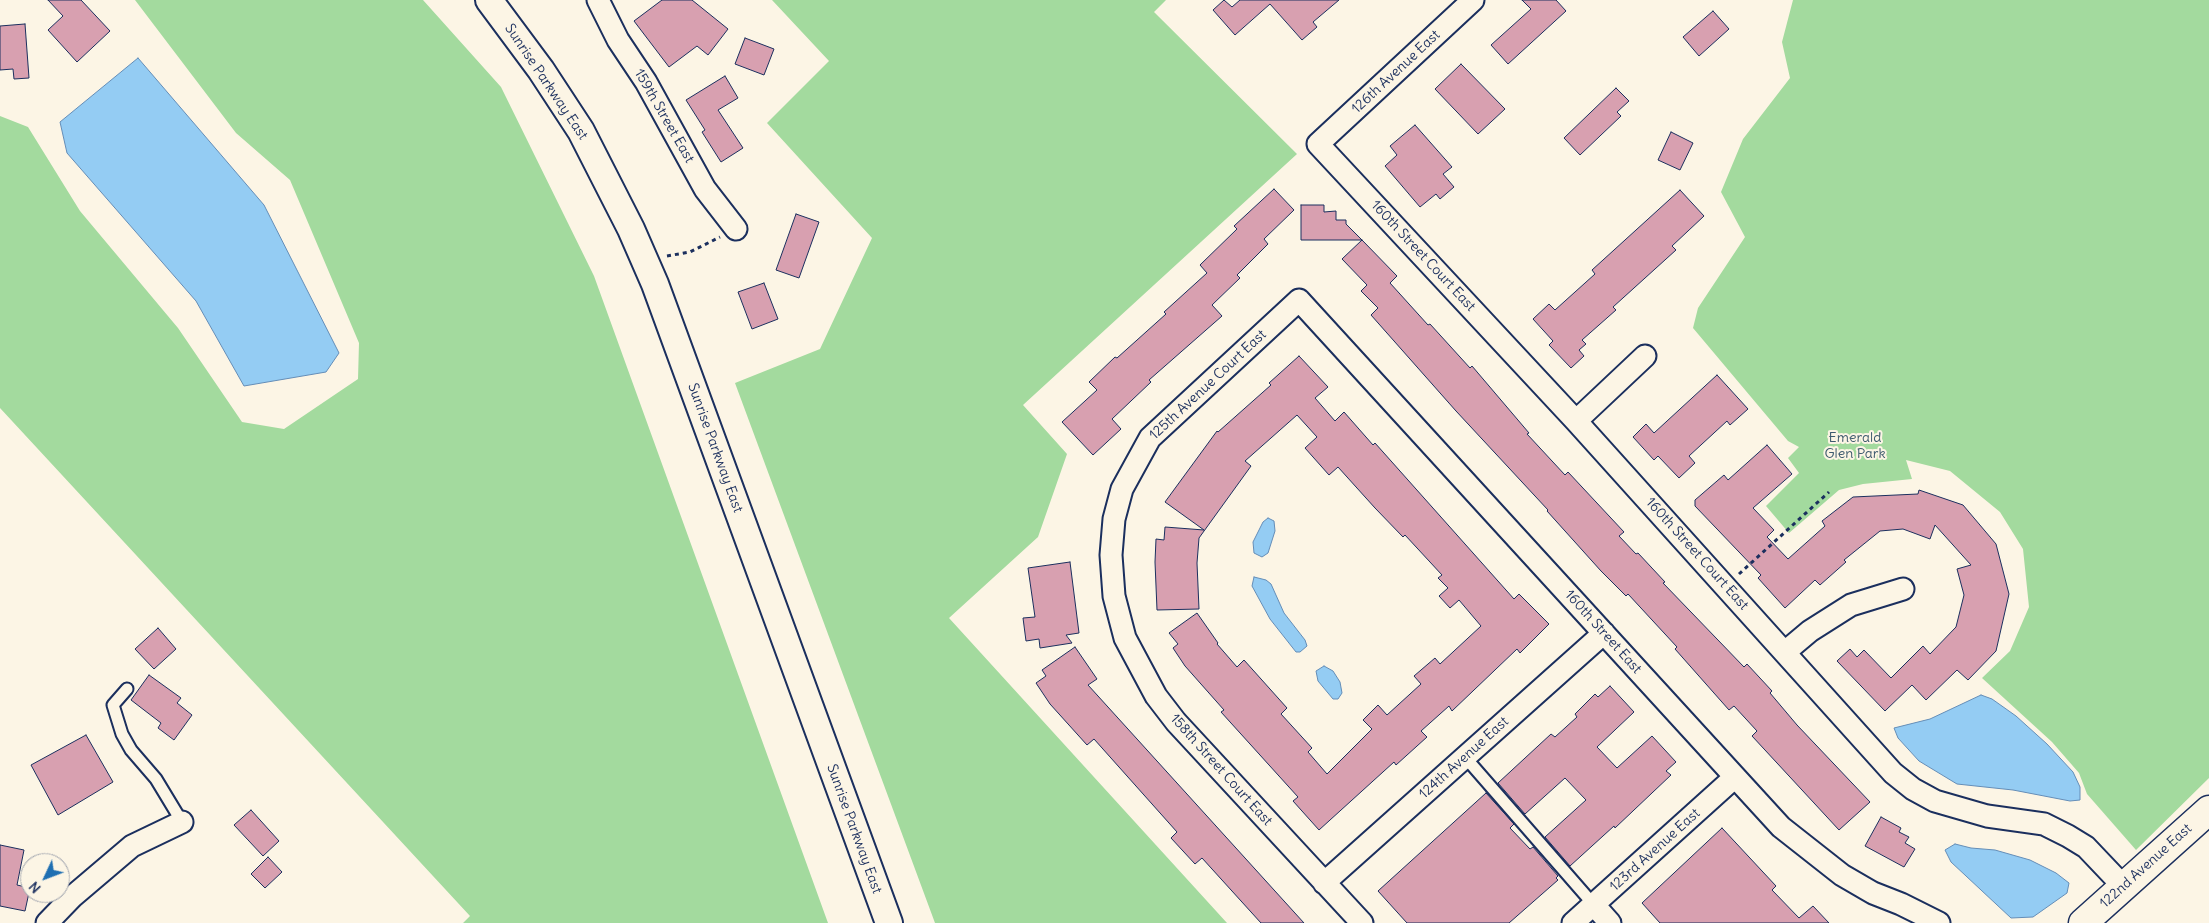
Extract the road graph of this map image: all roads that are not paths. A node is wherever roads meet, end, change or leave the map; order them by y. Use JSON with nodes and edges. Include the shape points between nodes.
{"nodes":[{"id":1,"x":489,"y":0,"type":"edge"},
{"id":2,"x":598,"y":0,"type":"edge"},
{"id":3,"x":1473,"y":0,"type":"edge"},
{"id":4,"x":1318,"y":144,"type":"joint"},
{"id":5,"x":736,"y":229,"type":"road end"},
{"id":6,"x":1299,"y":300,"type":"joint"},
{"id":7,"x":1645,"y":356,"type":"dead end"},
{"id":8,"x":1576,"y":421,"type":"junction"},
{"id":9,"x":1903,"y":589,"type":"dead end"},
{"id":10,"x":1114,"y":596,"type":"joint"},
{"id":11,"x":1604,"y":633,"type":"junction"},
{"id":12,"x":1785,"y":652,"type":"junction"},
{"id":13,"x":127,"y":689,"type":"dead end"},
{"id":14,"x":1465,"y":757,"type":"junction"},
{"id":15,"x":1736,"y":777,"type":"junction"},
{"id":16,"x":2209,"y":810,"type":"edge"},
{"id":17,"x":182,"y":822,"type":"joint"},
{"id":18,"x":1324,"y":882,"type":"junction"},
{"id":19,"x":2124,"y":887,"type":"junction"},
{"id":20,"x":1594,"y":905,"type":"junction"},
{"id":21,"x":47,"y":923,"type":"edge"},
{"id":22,"x":889,"y":923,"type":"edge"},
{"id":23,"x":1362,"y":923,"type":"edge"},
{"id":24,"x":1573,"y":923,"type":"edge"},
{"id":25,"x":1610,"y":923,"type":"edge"},
{"id":26,"x":1939,"y":923,"type":"edge"},
{"id":27,"x":2084,"y":923,"type":"edge"}],
"edges":[{"from":1,"to":22,"type":"street","name":"Sunrise Parkway East","via":[[581,131],[631,229],[662,302]]},
{"from":2,"to":5,"type":"street","name":"159th Street East","via":[[705,189]]},
{"from":3,"to":4,"type":"street","name":"126th Avenue East"},
{"from":4,"to":8,"type":"street","name":"160th Street Court East"},
{"from":6,"to":10,"type":"street","name":"125th Avenue Court East","via":[[1150,438],[1122,488],[1114,519],[1111,554]]},
{"from":6,"to":11,"type":"street","name":"160th Street East"},
{"from":7,"to":8,"type":"street"},
{"from":8,"to":12,"type":"street","name":"160th Street Court East"},
{"from":9,"to":12,"type":"street","via":[[1850,605],[1810,630]]},
{"from":10,"to":18,"type":"street","name":"158th Street Court East","via":[[1125,638],[1156,696],[1176,722]]},
{"from":11,"to":14,"type":"street","name":"124th Avenue East"},
{"from":11,"to":15,"type":"street","name":"160th Street East"},
{"from":12,"to":19,"type":"street","name":"160th Street Court East","via":[[1893,773],[1912,789],[1935,802],[1960,809],[2044,824],[2086,847]]},
{"from":13,"to":17,"type":"lane","via":[[113,705],[122,734],[156,779]]},
{"from":14,"to":18,"type":"street","name":"124th Avenue East"},
{"from":14,"to":20,"type":"lane"},
{"from":15,"to":20,"type":"street","name":"123rd Avenue East"},
{"from":15,"to":26,"type":"street","name":"160th Street East","via":[[1781,827],[1842,876]]},
{"from":16,"to":19,"type":"main road","name":"122nd Avenue East"},
{"from":17,"to":21,"type":"street","via":[[132,846]]},
{"from":18,"to":23,"type":"street","name":"158th Street Court East"},
{"from":19,"to":27,"type":"main road","name":"122nd Avenue East"},
{"from":20,"to":24,"type":"street","name":"123rd Avenue East"},
{"from":20,"to":25,"type":"street"}]}
